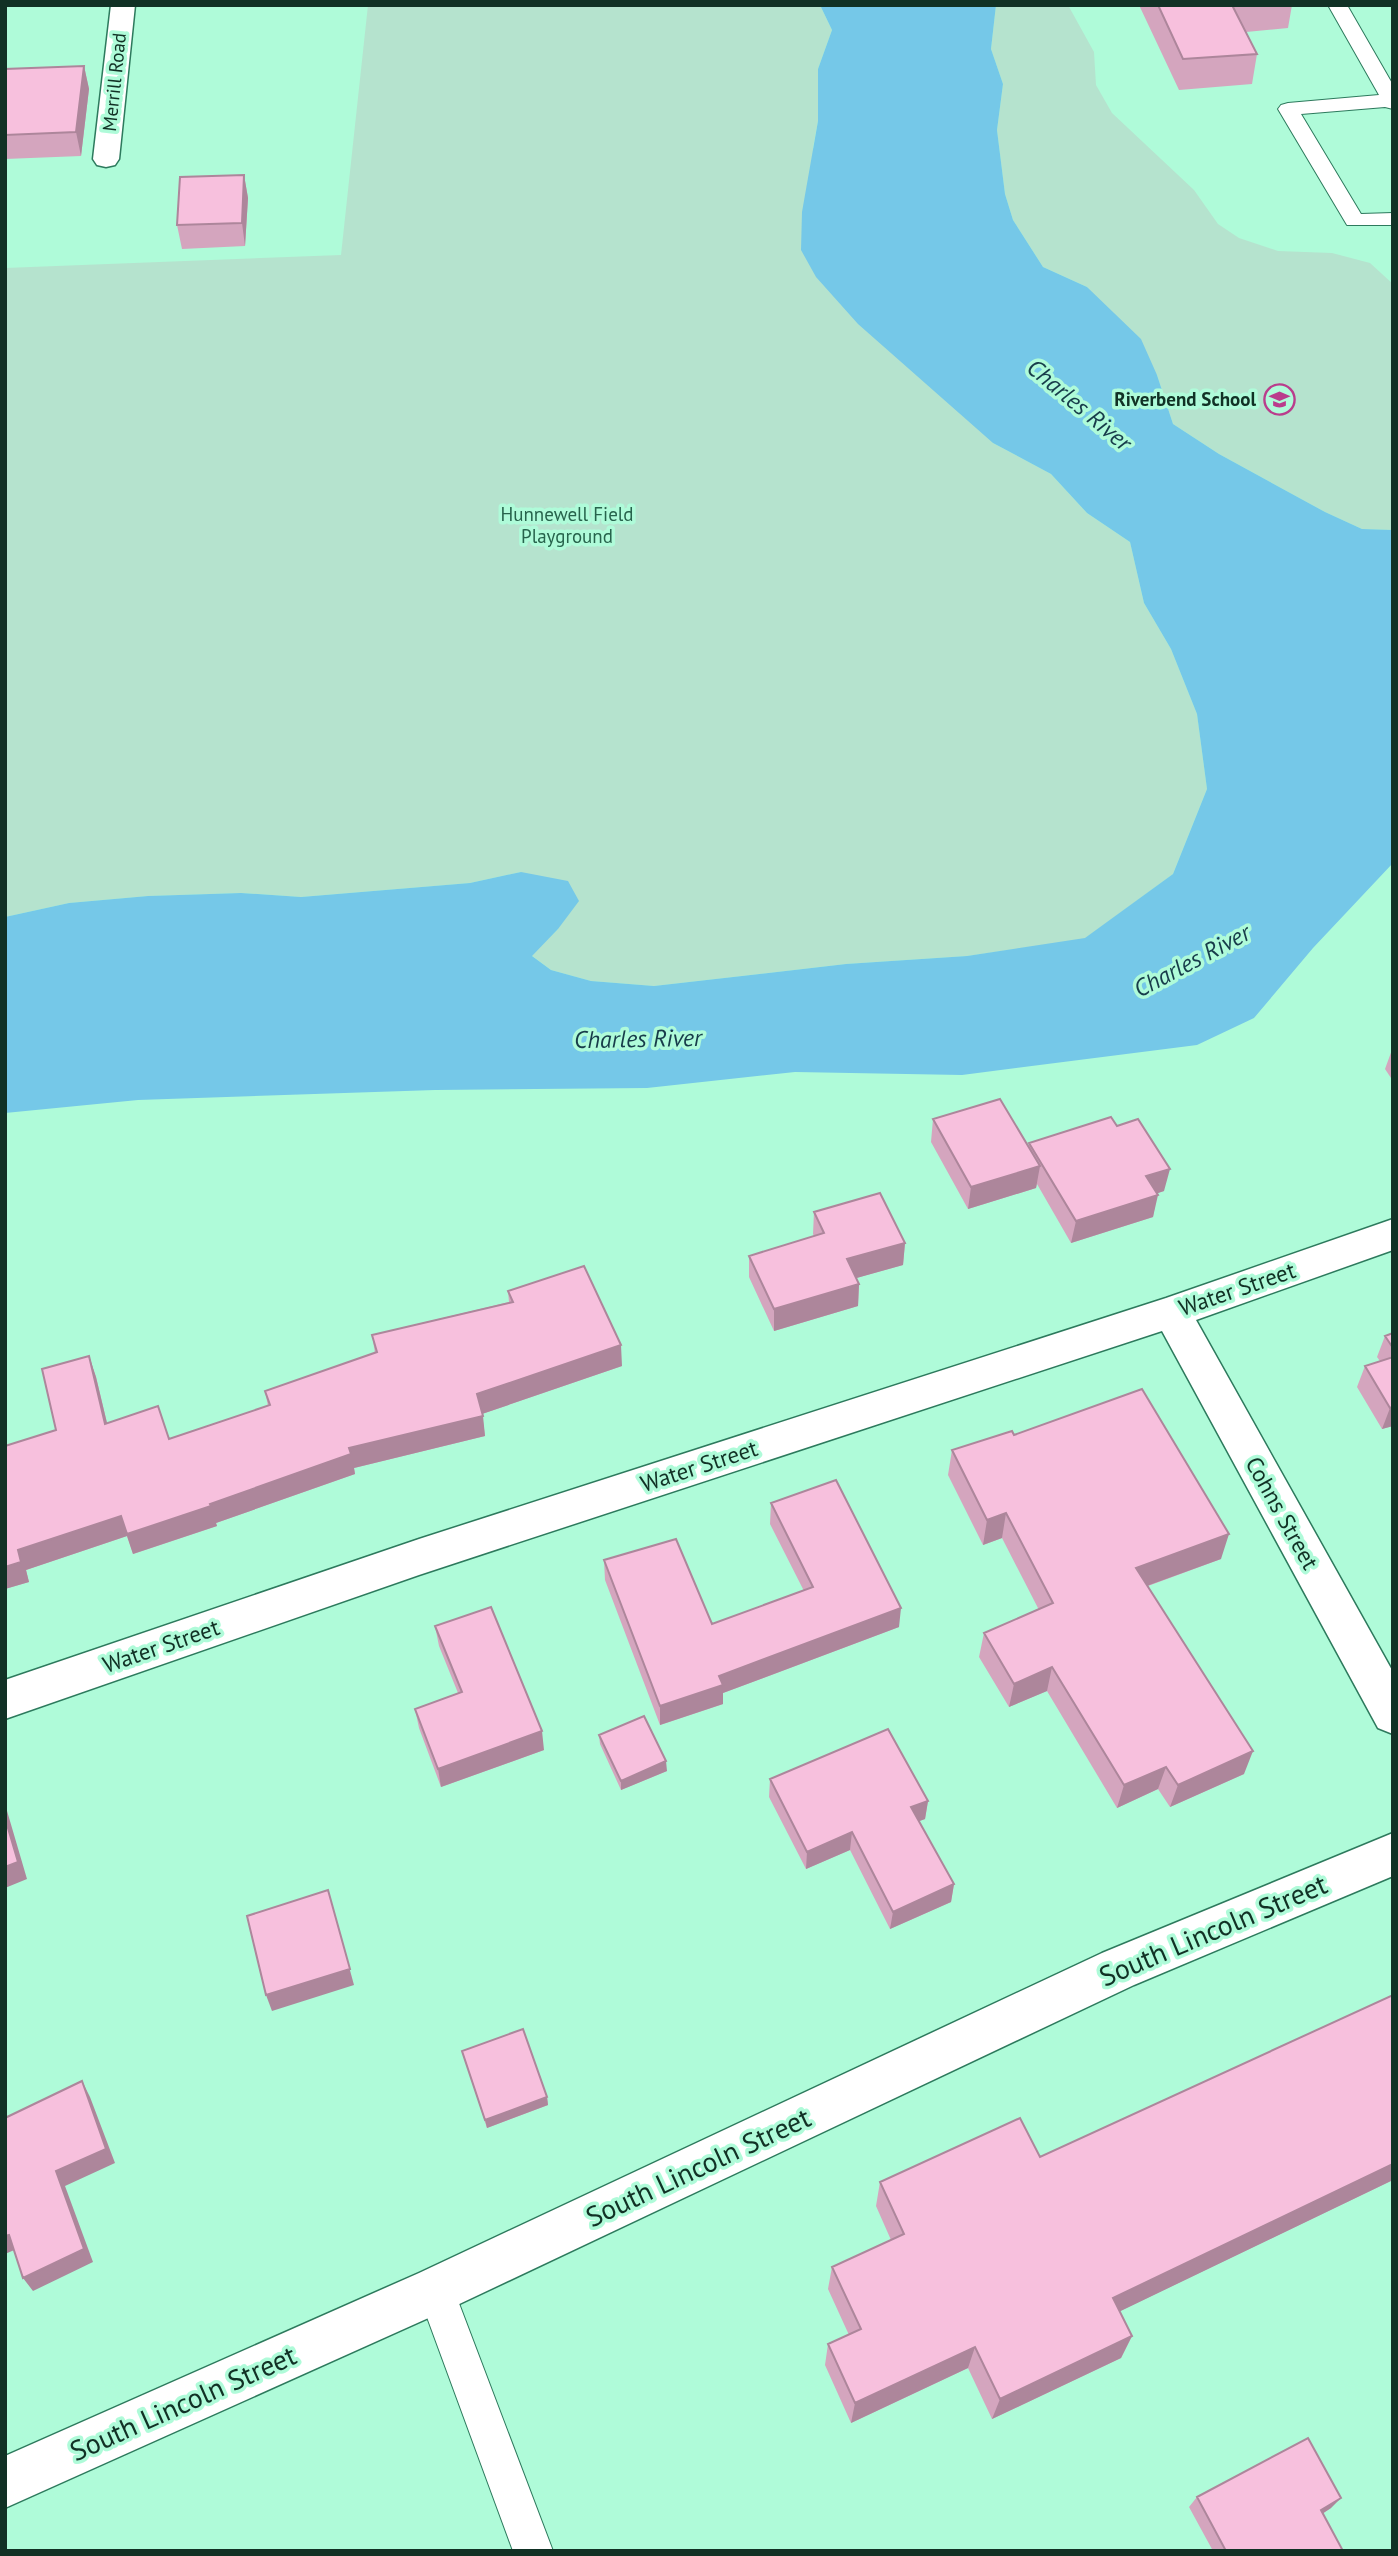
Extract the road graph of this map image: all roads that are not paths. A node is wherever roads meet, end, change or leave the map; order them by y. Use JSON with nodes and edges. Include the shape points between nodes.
{"nodes":[{"id":1,"x":123,"y":5,"type":"edge"},
{"id":2,"x":1337,"y":5,"type":"edge"},
{"id":3,"x":1392,"y":102,"type":"edge"},
{"id":4,"x":106,"y":159,"type":"dead end"},
{"id":5,"x":1393,"y":219,"type":"edge"},
{"id":6,"x":1393,"y":1234,"type":"edge"},
{"id":7,"x":1172,"y":1312,"type":"junction"},
{"id":8,"x":5,"y":1700,"type":"edge"},
{"id":9,"x":1393,"y":1714,"type":"edge"},
{"id":10,"x":1393,"y":1854,"type":"edge"},
{"id":11,"x":436,"y":2290,"type":"junction"},
{"id":12,"x":5,"y":2482,"type":"edge"},
{"id":13,"x":533,"y":2551,"type":"edge"}],
"edges":[{"from":1,"to":4,"type":"street","name":"Merrill Road"},
{"from":2,"to":3,"type":"lane"},
{"from":3,"to":5,"type":"lane","via":[[1288,109],[1354,222]]},
{"from":6,"to":7,"type":"street","name":"Water Street"},
{"from":7,"to":8,"type":"street","name":"Water Street","via":[[419,1557]]},
{"from":7,"to":9,"type":"street","name":"Cohns Street"},
{"from":10,"to":11,"type":"street","name":"South Lincoln Street","via":[[1118,1969]]},
{"from":11,"to":12,"type":"street","name":"South Lincoln Street"},
{"from":11,"to":13,"type":"lane"}]}
